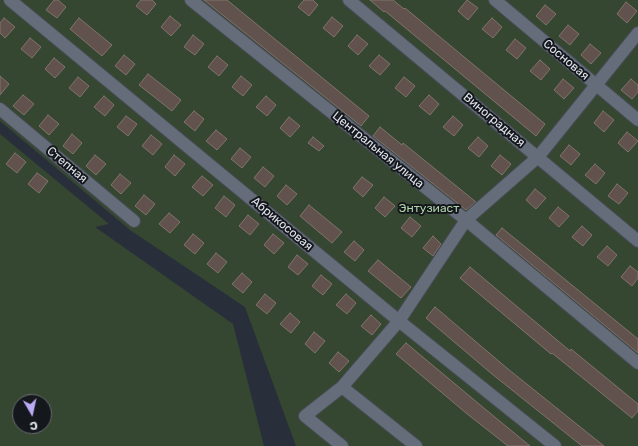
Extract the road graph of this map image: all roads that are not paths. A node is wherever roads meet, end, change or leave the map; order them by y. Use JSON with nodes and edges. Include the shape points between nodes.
{"nodes":[{"id":1,"x":10,"y":0,"type":"edge"},
{"id":2,"x":191,"y":0,"type":"edge"},
{"id":3,"x":349,"y":0,"type":"edge"},
{"id":4,"x":495,"y":0,"type":"edge"},
{"id":5,"x":638,"y":33,"type":"edge"},
{"id":6,"x":596,"y":86,"type":"junction"},
{"id":7,"x":0,"y":109,"type":"edge"},
{"id":8,"x":638,"y":120,"type":"edge"},
{"id":9,"x":538,"y":157,"type":"junction"},
{"id":10,"x":466,"y":220,"type":"junction"},
{"id":11,"x":134,"y":221,"type":"dead end"},
{"id":12,"x":638,"y":242,"type":"edge"},
{"id":13,"x":399,"y":321,"type":"junction"},
{"id":14,"x":638,"y":363,"type":"edge"},
{"id":15,"x":342,"y":387,"type":"junction"},
{"id":16,"x":342,"y":446,"type":"edge"},
{"id":17,"x":416,"y":446,"type":"edge"},
{"id":18,"x":555,"y":446,"type":"edge"}],
"edges":[{"from":1,"to":13,"type":"street","name":"Абрикосовая"},
{"from":2,"to":10,"type":"street","name":"Центральная улица"},
{"from":3,"to":9,"type":"street","name":"Виноградная"},
{"from":4,"to":6,"type":"street","name":"Сосновая"},
{"from":5,"to":6,"type":"street"},
{"from":6,"to":8,"type":"street","name":"Сосновая"},
{"from":6,"to":9,"type":"street"},
{"from":7,"to":11,"type":"street","name":"Степная"},
{"from":9,"to":10,"type":"street"},
{"from":9,"to":12,"type":"street","name":"Виноградная"},
{"from":10,"to":13,"type":"street"},
{"from":10,"to":14,"type":"street","name":"Центральная улица"},
{"from":13,"to":15,"type":"street"},
{"from":13,"to":18,"type":"street","name":"Абрикосовая"},
{"from":15,"to":16,"type":"street","via":[[305,416]]},
{"from":15,"to":17,"type":"street"}]}
